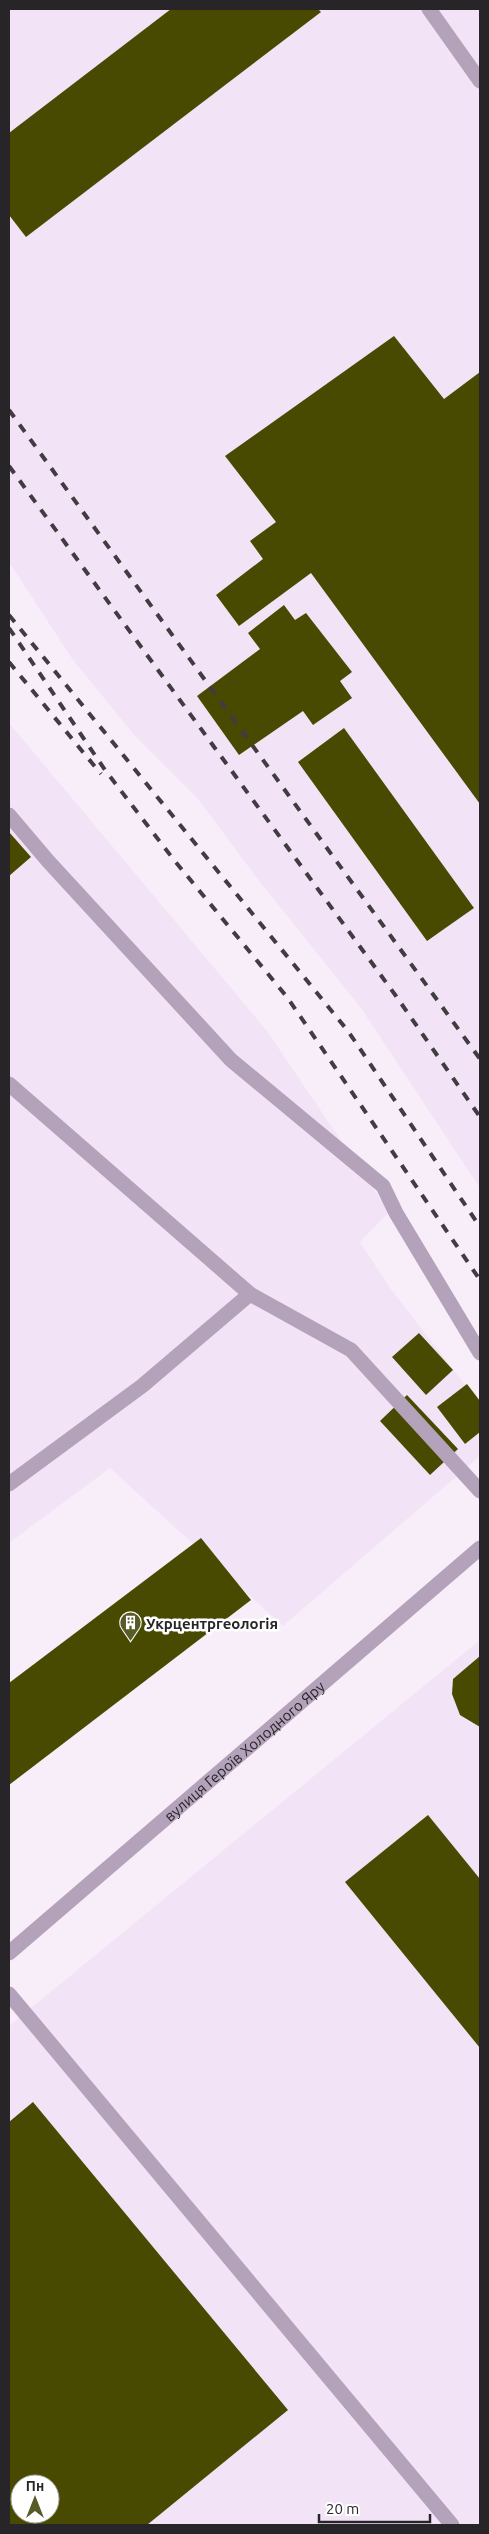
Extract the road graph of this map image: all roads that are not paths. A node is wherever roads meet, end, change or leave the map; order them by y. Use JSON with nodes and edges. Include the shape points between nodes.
{"nodes":[{"id":1,"x":429,"y":9,"type":"edge"},
{"id":2,"x":480,"y":81,"type":"edge"},
{"id":3,"x":9,"y":815,"type":"edge"},
{"id":4,"x":9,"y":1084,"type":"edge"},
{"id":5,"x":250,"y":1294,"type":"junction"},
{"id":6,"x":480,"y":1353,"type":"edge"},
{"id":7,"x":9,"y":1484,"type":"edge"},
{"id":8,"x":480,"y":1491,"type":"edge"},
{"id":9,"x":480,"y":1548,"type":"edge"},
{"id":10,"x":9,"y":1953,"type":"edge"},
{"id":11,"x":9,"y":1994,"type":"edge"},
{"id":12,"x":452,"y":2525,"type":"edge"}],
"edges":[{"from":1,"to":2,"type":"street"},
{"from":3,"to":6,"type":"street","via":[[231,1060],[383,1186]]},
{"from":4,"to":5,"type":"street"},
{"from":5,"to":7,"type":"street","via":[[142,1386]]},
{"from":5,"to":8,"type":"street","via":[[350,1350]]},
{"from":9,"to":10,"type":"street","name":"вулиця Героїв Холодного Яру"},
{"from":11,"to":12,"type":"street"}]}
